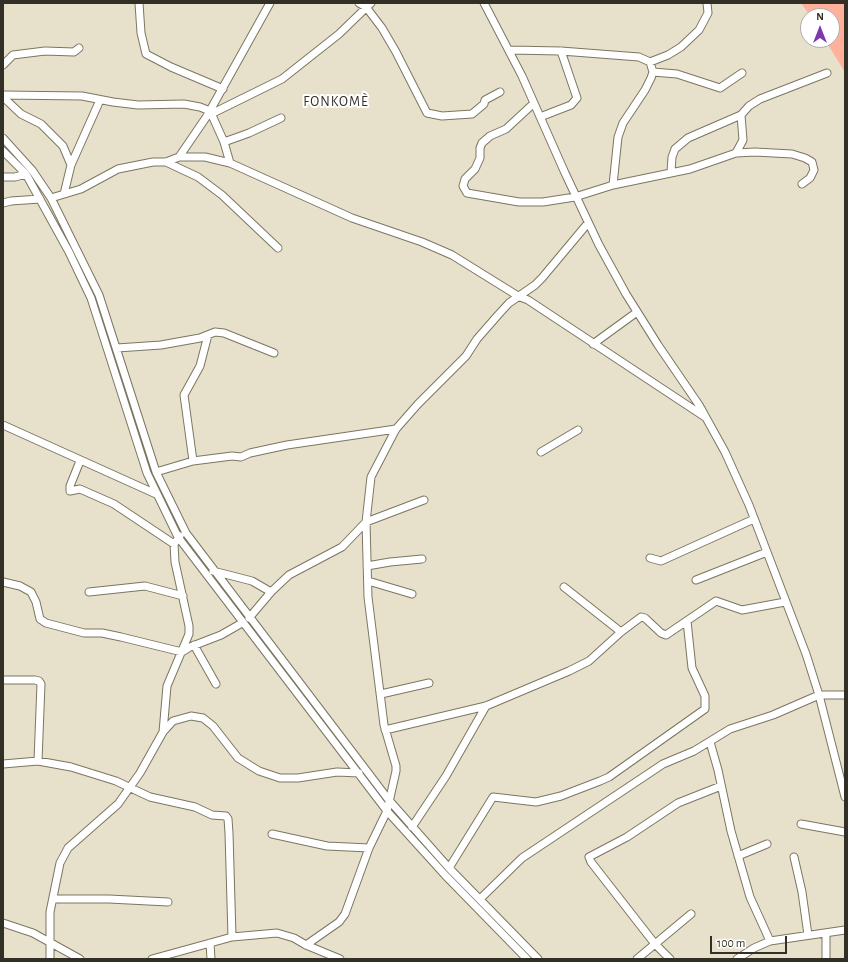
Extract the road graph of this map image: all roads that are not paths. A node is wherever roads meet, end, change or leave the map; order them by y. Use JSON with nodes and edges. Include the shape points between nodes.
{"nodes":[{"id":1,"x":139,"y":3,"type":"edge"},
{"id":2,"x":270,"y":3,"type":"edge"},
{"id":3,"x":359,"y":3,"type":"edge"},
{"id":4,"x":484,"y":3,"type":"edge"},
{"id":5,"x":707,"y":3,"type":"edge"},
{"id":6,"x":368,"y":5,"type":"edge"},
{"id":7,"x":79,"y":48,"type":"dead end"},
{"id":8,"x":510,"y":50,"type":"junction"},
{"id":9,"x":562,"y":50,"type":"junction"},
{"id":10,"x":650,"y":62,"type":"junction"},
{"id":11,"x":3,"y":64,"type":"edge"},
{"id":12,"x":653,"y":72,"type":"junction"},
{"id":13,"x":742,"y":73,"type":"dead end"},
{"id":14,"x":827,"y":73,"type":"dead end"},
{"id":15,"x":223,"y":89,"type":"junction"},
{"id":16,"x":500,"y":92,"type":"dead end"},
{"id":17,"x":3,"y":96,"type":"edge"},
{"id":18,"x":100,"y":100,"type":"junction"},
{"id":19,"x":533,"y":104,"type":"junction"},
{"id":20,"x":209,"y":113,"type":"junction"},
{"id":21,"x":741,"y":115,"type":"junction"},
{"id":22,"x":540,"y":117,"type":"junction"},
{"id":23,"x":281,"y":118,"type":"dead end"},
{"id":24,"x":3,"y":138,"type":"edge"},
{"id":25,"x":743,"y":140,"type":"junction"},
{"id":26,"x":224,"y":142,"type":"junction"},
{"id":27,"x":3,"y":150,"type":"edge"},
{"id":28,"x":752,"y":152,"type":"junction"},
{"id":29,"x":736,"y":153,"type":"junction"},
{"id":30,"x":179,"y":158,"type":"junction"},
{"id":31,"x":166,"y":162,"type":"junction"},
{"id":32,"x":230,"y":163,"type":"junction"},
{"id":33,"x":71,"y":165,"type":"junction"},
{"id":34,"x":671,"y":172,"type":"junction"},
{"id":35,"x":26,"y":174,"type":"junction"},
{"id":36,"x":3,"y":176,"type":"edge"},
{"id":37,"x":802,"y":184,"type":"dead end"},
{"id":38,"x":613,"y":186,"type":"junction"},
{"id":39,"x":64,"y":194,"type":"junction"},
{"id":40,"x":575,"y":197,"type":"junction"},
{"id":41,"x":51,"y":198,"type":"junction"},
{"id":42,"x":40,"y":199,"type":"junction"},
{"id":43,"x":3,"y":203,"type":"edge"},
{"id":44,"x":588,"y":223,"type":"junction"},
{"id":45,"x":278,"y":248,"type":"dead end"},
{"id":46,"x":518,"y":296,"type":"junction"},
{"id":47,"x":637,"y":312,"type":"junction"},
{"id":48,"x":208,"y":335,"type":"junction"},
{"id":49,"x":594,"y":344,"type":"junction"},
{"id":50,"x":117,"y":348,"type":"junction"},
{"id":51,"x":274,"y":352,"type":"dead end"},
{"id":52,"x":707,"y":418,"type":"junction"},
{"id":53,"x":4,"y":427,"type":"edge"},
{"id":54,"x":396,"y":429,"type":"junction"},
{"id":55,"x":578,"y":430,"type":"dead end"},
{"id":56,"x":541,"y":452,"type":"dead end"},
{"id":57,"x":80,"y":461,"type":"junction"},
{"id":58,"x":194,"y":461,"type":"junction"},
{"id":59,"x":156,"y":472,"type":"junction"},
{"id":60,"x":156,"y":494,"type":"junction"},
{"id":61,"x":424,"y":500,"type":"dead end"},
{"id":62,"x":754,"y":519,"type":"junction"},
{"id":63,"x":366,"y":522,"type":"junction"},
{"id":64,"x":186,"y":533,"type":"junction"},
{"id":65,"x":178,"y":537,"type":"junction"},
{"id":66,"x":174,"y":544,"type":"junction"},
{"id":67,"x":767,"y":552,"type":"junction"},
{"id":68,"x":650,"y":558,"type":"dead end"},
{"id":69,"x":422,"y":560,"type":"dead end"},
{"id":70,"x":367,"y":566,"type":"junction"},
{"id":71,"x":213,"y":571,"type":"junction"},
{"id":72,"x":696,"y":580,"type":"dead end"},
{"id":73,"x":368,"y":581,"type":"junction"},
{"id":74,"x":3,"y":582,"type":"edge"},
{"id":75,"x":564,"y":587,"type":"dead end"},
{"id":76,"x":89,"y":592,"type":"dead end"},
{"id":77,"x":271,"y":592,"type":"junction"},
{"id":78,"x":412,"y":594,"type":"dead end"},
{"id":79,"x":183,"y":596,"type":"junction"},
{"id":80,"x":785,"y":602,"type":"junction"},
{"id":81,"x":249,"y":618,"type":"junction"},
{"id":82,"x":687,"y":621,"type":"junction"},
{"id":83,"x":242,"y":623,"type":"junction"},
{"id":84,"x":621,"y":632,"type":"junction"},
{"id":85,"x":194,"y":645,"type":"junction"},
{"id":86,"x":182,"y":652,"type":"junction"},
{"id":87,"x":3,"y":680,"type":"edge"},
{"id":88,"x":429,"y":683,"type":"dead end"},
{"id":89,"x":216,"y":684,"type":"dead end"},
{"id":90,"x":381,"y":694,"type":"junction"},
{"id":91,"x":845,"y":695,"type":"edge"},
{"id":92,"x":819,"y":696,"type":"junction"},
{"id":93,"x":486,"y":706,"type":"junction"},
{"id":94,"x":385,"y":730,"type":"junction"},
{"id":95,"x":163,"y":732,"type":"junction"},
{"id":96,"x":710,"y":742,"type":"junction"},
{"id":97,"x":38,"y":761,"type":"junction"},
{"id":98,"x":3,"y":764,"type":"edge"},
{"id":99,"x":359,"y":773,"type":"junction"},
{"id":100,"x":721,"y":786,"type":"junction"},
{"id":101,"x":129,"y":788,"type":"junction"},
{"id":102,"x":845,"y":797,"type":"edge"},
{"id":103,"x":388,"y":799,"type":"junction"},
{"id":104,"x":387,"y":811,"type":"junction"},
{"id":105,"x":802,"y":824,"type":"dead end"},
{"id":106,"x":412,"y":827,"type":"junction"},
{"id":107,"x":845,"y":832,"type":"edge"},
{"id":108,"x":272,"y":834,"type":"dead end"},
{"id":109,"x":767,"y":844,"type":"dead end"},
{"id":110,"x":369,"y":848,"type":"junction"},
{"id":111,"x":738,"y":856,"type":"junction"},
{"id":112,"x":794,"y":857,"type":"dead end"},
{"id":113,"x":449,"y":868,"type":"junction"},
{"id":114,"x":53,"y":899,"type":"junction"},
{"id":115,"x":480,"y":899,"type":"junction"},
{"id":116,"x":168,"y":902,"type":"dead end"},
{"id":117,"x":691,"y":914,"type":"dead end"},
{"id":118,"x":3,"y":923,"type":"edge"},
{"id":119,"x":845,"y":930,"type":"edge"},
{"id":120,"x":826,"y":934,"type":"junction"},
{"id":121,"x":808,"y":935,"type":"junction"},
{"id":122,"x":232,"y":937,"type":"junction"},
{"id":123,"x":770,"y":941,"type":"junction"},
{"id":124,"x":49,"y":942,"type":"junction"},
{"id":125,"x":210,"y":943,"type":"junction"},
{"id":126,"x":655,"y":944,"type":"junction"},
{"id":127,"x":306,"y":945,"type":"junction"},
{"id":128,"x":170,"y":956,"type":"edge"},
{"id":129,"x":50,"y":959,"type":"edge"},
{"id":130,"x":80,"y":959,"type":"edge"},
{"id":131,"x":152,"y":959,"type":"edge"},
{"id":132,"x":210,"y":959,"type":"edge"},
{"id":133,"x":340,"y":959,"type":"edge"},
{"id":134,"x":527,"y":959,"type":"edge"},
{"id":135,"x":538,"y":959,"type":"edge"},
{"id":136,"x":637,"y":959,"type":"edge"},
{"id":137,"x":670,"y":959,"type":"edge"},
{"id":138,"x":738,"y":959,"type":"edge"},
{"id":139,"x":826,"y":959,"type":"edge"}],
"edges":[{"from":1,"to":15,"type":"street","via":[[141,34],[146,54]]},
{"from":2,"to":15,"type":"street"},
{"from":3,"to":6,"type":"street"},
{"from":4,"to":8,"type":"street"},
{"from":5,"to":10,"type":"street","via":[[708,13],[699,30],[668,55]]},
{"from":6,"to":16,"type":"street","via":[[428,113],[442,116],[472,114],[485,100]]},
{"from":6,"to":20,"type":"street","via":[[339,34],[282,79]]},
{"from":7,"to":11,"type":"street","via":[[74,52],[45,51],[13,55]]},
{"from":8,"to":9,"type":"street"},
{"from":8,"to":19,"type":"street"},
{"from":9,"to":10,"type":"street","via":[[639,58]]},
{"from":9,"to":22,"type":"street","via":[[578,98],[571,105]]},
{"from":10,"to":12,"type":"street"},
{"from":12,"to":13,"type":"street","via":[[677,74],[720,88]]},
{"from":12,"to":38,"type":"street","via":[[645,90],[623,123],[618,137]]},
{"from":14,"to":21,"type":"street","via":[[760,99]]},
{"from":15,"to":20,"type":"street"},
{"from":17,"to":18,"type":"street","via":[[82,96]]},
{"from":17,"to":33,"type":"street","via":[[21,114],[41,124],[63,146]]},
{"from":18,"to":20,"type":"street","via":[[138,105],[192,105]]},
{"from":18,"to":33,"type":"street"},
{"from":19,"to":22,"type":"street"},
{"from":19,"to":40,"type":"street","via":[[506,129],[490,136],[482,143],[480,158],[463,186],[467,193],[518,202],[543,202]]},
{"from":20,"to":26,"type":"street"},
{"from":20,"to":30,"type":"street"},
{"from":21,"to":25,"type":"street"},
{"from":21,"to":34,"type":"street","via":[[678,144],[672,158]]},
{"from":22,"to":40,"type":"street"},
{"from":23,"to":26,"type":"street"},
{"from":24,"to":41,"type":"street","via":[[24,160]]},
{"from":25,"to":28,"type":"street"},
{"from":25,"to":29,"type":"street"},
{"from":26,"to":32,"type":"street"},
{"from":27,"to":35,"type":"street"},
{"from":28,"to":29,"type":"street"},
{"from":28,"to":37,"type":"street","via":[[792,154],[806,158],[812,162],[814,170],[810,178]]},
{"from":29,"to":34,"type":"street","via":[[690,169]]},
{"from":30,"to":31,"type":"street"},
{"from":30,"to":32,"type":"street","via":[[205,157]]},
{"from":31,"to":39,"type":"street","via":[[118,169]]},
{"from":31,"to":45,"type":"street","via":[[198,177],[222,195]]},
{"from":32,"to":46,"type":"street","via":[[352,218],[452,255]]},
{"from":33,"to":39,"type":"street"},
{"from":34,"to":38,"type":"street"},
{"from":35,"to":36,"type":"street","via":[[15,177]]},
{"from":35,"to":42,"type":"street"},
{"from":38,"to":40,"type":"street"},
{"from":39,"to":41,"type":"street"},
{"from":40,"to":44,"type":"street"},
{"from":41,"to":50,"type":"street","via":[[98,295]]},
{"from":42,"to":43,"type":"street"},
{"from":42,"to":60,"type":"street","via":[[91,298]]},
{"from":44,"to":46,"type":"street","via":[[542,278]]},
{"from":44,"to":47,"type":"street"},
{"from":46,"to":49,"type":"street"},
{"from":46,"to":54,"type":"street","via":[[477,338],[466,356]]},
{"from":47,"to":49,"type":"street"},
{"from":47,"to":52,"type":"street"},
{"from":48,"to":50,"type":"street","via":[[161,345]]},
{"from":48,"to":51,"type":"street","via":[[215,332],[224,333]]},
{"from":48,"to":58,"type":"street","via":[[200,366],[184,395]]},
{"from":49,"to":52,"type":"street"},
{"from":50,"to":59,"type":"street"},
{"from":52,"to":62,"type":"street"},
{"from":53,"to":57,"type":"street"},
{"from":54,"to":58,"type":"street","via":[[287,445],[241,457]]},
{"from":54,"to":63,"type":"street","via":[[371,477]]},
{"from":55,"to":56,"type":"street"},
{"from":57,"to":60,"type":"street"},
{"from":57,"to":66,"type":"street","via":[[70,491],[80,489],[114,504]]},
{"from":58,"to":59,"type":"street"},
{"from":59,"to":64,"type":"street"},
{"from":60,"to":65,"type":"street"},
{"from":61,"to":63,"type":"street"},
{"from":62,"to":67,"type":"street"},
{"from":62,"to":68,"type":"street","via":[[660,560]]},
{"from":63,"to":70,"type":"street"},
{"from":63,"to":77,"type":"street","via":[[342,547],[289,575]]},
{"from":64,"to":65,"type":"street"},
{"from":64,"to":71,"type":"street"},
{"from":65,"to":66,"type":"street"},
{"from":65,"to":83,"type":"street"},
{"from":66,"to":79,"type":"street","via":[[175,562]]},
{"from":67,"to":72,"type":"street"},
{"from":67,"to":80,"type":"street"},
{"from":69,"to":70,"type":"street"},
{"from":70,"to":73,"type":"street"},
{"from":71,"to":77,"type":"street","via":[[252,581]]},
{"from":71,"to":81,"type":"street"},
{"from":73,"to":78,"type":"street"},
{"from":73,"to":90,"type":"street"},
{"from":74,"to":86,"type":"street","via":[[20,586],[30,592],[36,602],[40,619],[46,623],[84,633],[109,634]]},
{"from":75,"to":84,"type":"street"},
{"from":76,"to":79,"type":"street","via":[[145,586]]},
{"from":77,"to":81,"type":"street"},
{"from":79,"to":86,"type":"street","via":[[189,626],[188,639]]},
{"from":80,"to":82,"type":"street","via":[[742,610],[716,602]]},
{"from":80,"to":92,"type":"street","via":[[806,654]]},
{"from":81,"to":103,"type":"street"},
{"from":82,"to":84,"type":"street","via":[[663,635],[641,617]]},
{"from":82,"to":113,"type":"street","via":[[692,668],[705,696],[705,709],[600,781],[561,796],[536,802],[493,797]]},
{"from":83,"to":85,"type":"street","via":[[221,635]]},
{"from":83,"to":99,"type":"street"},
{"from":84,"to":93,"type":"street","via":[[589,661]]},
{"from":85,"to":86,"type":"street"},
{"from":85,"to":89,"type":"street"},
{"from":86,"to":95,"type":"street","via":[[166,686]]},
{"from":87,"to":97,"type":"street","via":[[34,680],[41,684]]},
{"from":88,"to":90,"type":"street"},
{"from":90,"to":94,"type":"street"},
{"from":91,"to":92,"type":"street"},
{"from":92,"to":96,"type":"street","via":[[730,729]]},
{"from":92,"to":102,"type":"street"},
{"from":93,"to":94,"type":"street"},
{"from":93,"to":106,"type":"street","via":[[446,776]]},
{"from":94,"to":103,"type":"street","via":[[396,766]]},
{"from":95,"to":99,"type":"street","via":[[173,721],[191,716],[203,718],[213,726],[238,758],[269,775],[298,778],[325,773]]},
{"from":95,"to":101,"type":"street"},
{"from":96,"to":100,"type":"street"},
{"from":96,"to":115,"type":"street","via":[[663,764],[522,858]]},
{"from":97,"to":98,"type":"street"},
{"from":97,"to":101,"type":"street","via":[[71,767],[116,781]]},
{"from":99,"to":104,"type":"street"},
{"from":100,"to":111,"type":"street"},
{"from":100,"to":126,"type":"street","via":[[678,803],[627,837],[589,857]]},
{"from":101,"to":114,"type":"street","via":[[110,812],[68,848],[60,863]]},
{"from":101,"to":122,"type":"street","via":[[161,801],[195,807],[212,815],[226,816],[229,833]]},
{"from":103,"to":104,"type":"street"},
{"from":103,"to":106,"type":"street"},
{"from":104,"to":110,"type":"street"},
{"from":104,"to":134,"type":"street"},
{"from":105,"to":107,"type":"street"},
{"from":106,"to":113,"type":"street"},
{"from":108,"to":110,"type":"street","via":[[327,846]]},
{"from":109,"to":111,"type":"street"},
{"from":110,"to":127,"type":"street","via":[[345,914],[339,922]]},
{"from":111,"to":123,"type":"street","via":[[750,897]]},
{"from":112,"to":121,"type":"street"},
{"from":113,"to":115,"type":"street"},
{"from":114,"to":116,"type":"street"},
{"from":114,"to":124,"type":"street"},
{"from":115,"to":135,"type":"street"},
{"from":117,"to":126,"type":"street"},
{"from":118,"to":124,"type":"street","via":[[33,933]]},
{"from":119,"to":120,"type":"street"},
{"from":120,"to":121,"type":"street"},
{"from":120,"to":139,"type":"street"},
{"from":121,"to":123,"type":"street"},
{"from":122,"to":125,"type":"street"},
{"from":122,"to":127,"type":"street","via":[[277,933]]},
{"from":123,"to":138,"type":"street"},
{"from":124,"to":129,"type":"street"},
{"from":124,"to":130,"type":"street"},
{"from":125,"to":128,"type":"street"},
{"from":125,"to":132,"type":"street"},
{"from":126,"to":136,"type":"street"},
{"from":126,"to":137,"type":"street"},
{"from":127,"to":133,"type":"street"},
{"from":128,"to":131,"type":"street"}]}
